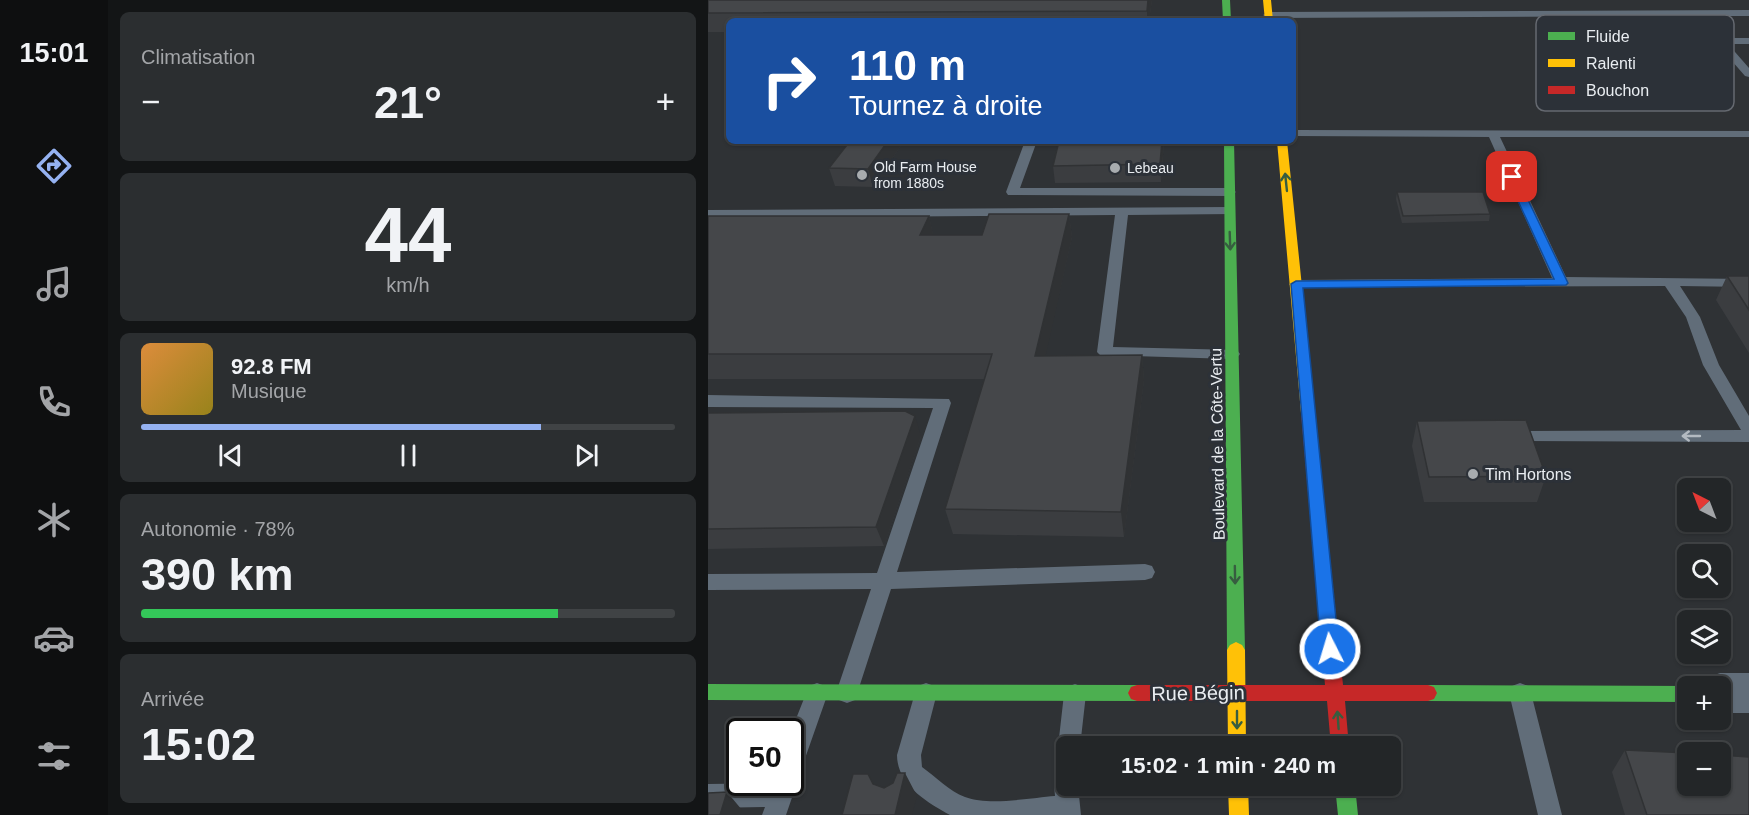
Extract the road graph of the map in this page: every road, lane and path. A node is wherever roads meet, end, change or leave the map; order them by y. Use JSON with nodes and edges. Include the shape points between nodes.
{"nodes":[{"id":1,"x":1227,"y":0,"type":"edge"},
{"id":2,"x":1267,"y":0,"type":"edge"},
{"id":3,"x":1622,"y":0,"type":"edge"},
{"id":4,"x":1722,"y":0,"type":"edge"},
{"id":5,"x":1635,"y":13,"type":"junction"},
{"id":6,"x":1695,"y":13,"type":"joint"},
{"id":7,"x":1736,"y":13,"type":"junction"},
{"id":8,"x":1749,"y":13,"type":"edge"},
{"id":9,"x":1227,"y":18,"type":"edge"},
{"id":10,"x":1269,"y":18,"type":"edge"},
{"id":11,"x":1744,"y":62,"type":"edge"},
{"id":12,"x":1749,"y":74,"type":"edge"},
{"id":13,"x":1296,"y":133,"type":"edge"},
{"id":14,"x":1493,"y":134,"type":"junction"},
{"id":15,"x":1749,"y":134,"type":"edge"},
{"id":16,"x":1030,"y":144,"type":"edge"},
{"id":17,"x":1229,"y":144,"type":"edge"},
{"id":18,"x":1282,"y":144,"type":"edge"},
{"id":19,"x":1230,"y":192,"type":"junction"},
{"id":20,"x":1229,"y":211,"type":"junction"},
{"id":21,"x":1122,"y":212,"type":"junction"},
{"id":22,"x":708,"y":214,"type":"edge"},
{"id":23,"x":1670,"y":282,"type":"junction"},
{"id":24,"x":1562,"y":283,"type":"junction"},
{"id":25,"x":1749,"y":283,"type":"edge"},
{"id":26,"x":1296,"y":284,"type":"junction"},
{"id":27,"x":1232,"y":354,"type":"junction"},
{"id":28,"x":708,"y":401,"type":"edge"},
{"id":29,"x":1749,"y":430,"type":"edge"},
{"id":30,"x":1749,"y":436,"type":"edge"},
{"id":31,"x":1490,"y":437,"type":"edge"},
{"id":32,"x":1145,"y":572,"type":"dead end"},
{"id":33,"x":884,"y":581,"type":"junction"},
{"id":34,"x":708,"y":582,"type":"edge"},
{"id":35,"x":708,"y":692,"type":"edge"},
{"id":36,"x":1237,"y":692,"type":"junction"},
{"id":37,"x":817,"y":693,"type":"junction"},
{"id":38,"x":847,"y":693,"type":"junction"},
{"id":39,"x":926,"y":693,"type":"junction"},
{"id":40,"x":1336,"y":693,"type":"junction"},
{"id":41,"x":1520,"y":693,"type":"junction"},
{"id":42,"x":1731,"y":693,"type":"edge"},
{"id":43,"x":1749,"y":693,"type":"edge"},
{"id":44,"x":1075,"y":694,"type":"junction"},
{"id":45,"x":1677,"y":694,"type":"edge"},
{"id":46,"x":804,"y":729,"type":"edge"},
{"id":47,"x":1070,"y":736,"type":"edge"},
{"id":48,"x":1238,"y":736,"type":"edge"},
{"id":49,"x":1339,"y":736,"type":"edge"},
{"id":50,"x":909,"y":755,"type":"junction"},
{"id":51,"x":899,"y":785,"type":"edge"},
{"id":52,"x":708,"y":796,"type":"edge"},
{"id":53,"x":1238,"y":796,"type":"edge"},
{"id":54,"x":1346,"y":796,"type":"edge"},
{"id":55,"x":780,"y":798,"type":"edge"},
{"id":56,"x":1067,"y":805,"type":"edge"},
{"id":57,"x":982,"y":814,"type":"edge"},
{"id":58,"x":1239,"y":815,"type":"edge"},
{"id":59,"x":1348,"y":815,"type":"edge"},
{"id":60,"x":1550,"y":815,"type":"edge"}],
"edges":[{"from":1,"to":9,"type":"main road"},
{"from":2,"to":10,"type":"main road"},
{"from":3,"to":5,"type":"lane"},
{"from":4,"to":7,"type":"lane"},
{"from":5,"to":6,"type":"lane"},
{"from":5,"to":10,"type":"lane","via":[[1458,11]]},
{"from":6,"to":7,"type":"lane"},
{"from":7,"to":8,"type":"lane"},
{"from":11,"to":12,"type":"lane"},
{"from":13,"to":14,"type":"lane"},
{"from":14,"to":15,"type":"lane"},
{"from":14,"to":24,"type":"lane"},
{"from":16,"to":19,"type":"lane","via":[[1012,192]]},
{"from":17,"to":19,"type":"main road","name":"Boulevard de la Côte-Vertu"},
{"from":26,"to":18,"type":"main road","one_way":true},
{"from":19,"to":20,"type":"main road","name":"Boulevard de la Côte-Vertu"},
{"from":20,"to":21,"type":"lane"},
{"from":20,"to":27,"type":"main road","name":"Boulevard de la Côte-Vertu","one_way":true},
{"from":21,"to":22,"type":"lane"},
{"from":21,"to":27,"type":"lane","via":[[1105,352]]},
{"from":23,"to":24,"type":"lane"},
{"from":23,"to":25,"type":"lane"},
{"from":23,"to":29,"type":"lane","via":[[1693,317],[1711,365]]},
{"from":24,"to":26,"type":"lane"},
{"from":26,"to":40,"type":"main road"},
{"from":27,"to":36,"type":"main road","name":"Boulevard de la Côte-Vertu","one_way":true},
{"from":28,"to":33,"type":"lane","via":[[944,403]]},
{"from":30,"to":31,"type":"lane","one_way":true},
{"from":32,"to":33,"type":"lane"},
{"from":33,"to":34,"type":"lane"},
{"from":33,"to":38,"type":"lane"},
{"from":35,"to":37,"type":"main road","name":"Rue Bégin"},
{"from":36,"to":40,"type":"main road","name":"Rue Bégin"},
{"from":36,"to":44,"type":"main road","name":"Rue Bégin"},
{"from":36,"to":48,"type":"main road","name":"Boulevard de la Côte-Vertu","one_way":true},
{"from":37,"to":38,"type":"main road","name":"Rue Bégin"},
{"from":37,"to":46,"type":"lane"},
{"from":38,"to":39,"type":"main road","name":"Rue Bégin"},
{"from":39,"to":44,"type":"main road","name":"Rue Bégin"},
{"from":39,"to":50,"type":"lane"},
{"from":40,"to":41,"type":"main road","name":"Rue Bégin"},
{"from":49,"to":40,"type":"main road","one_way":true},
{"from":41,"to":45,"type":"main road","name":"Rue Bégin"},
{"from":41,"to":60,"type":"lane"},
{"from":42,"to":43,"type":"street"},
{"from":44,"to":47,"type":"lane"},
{"from":50,"to":51,"type":"lane"},
{"from":50,"to":57,"type":"lane","via":[[914,775],[944,799]]},
{"from":52,"to":55,"type":"lane"},
{"from":53,"to":58,"type":"main road"},
{"from":54,"to":59,"type":"main road"},
{"from":56,"to":57,"type":"lane"}]}
